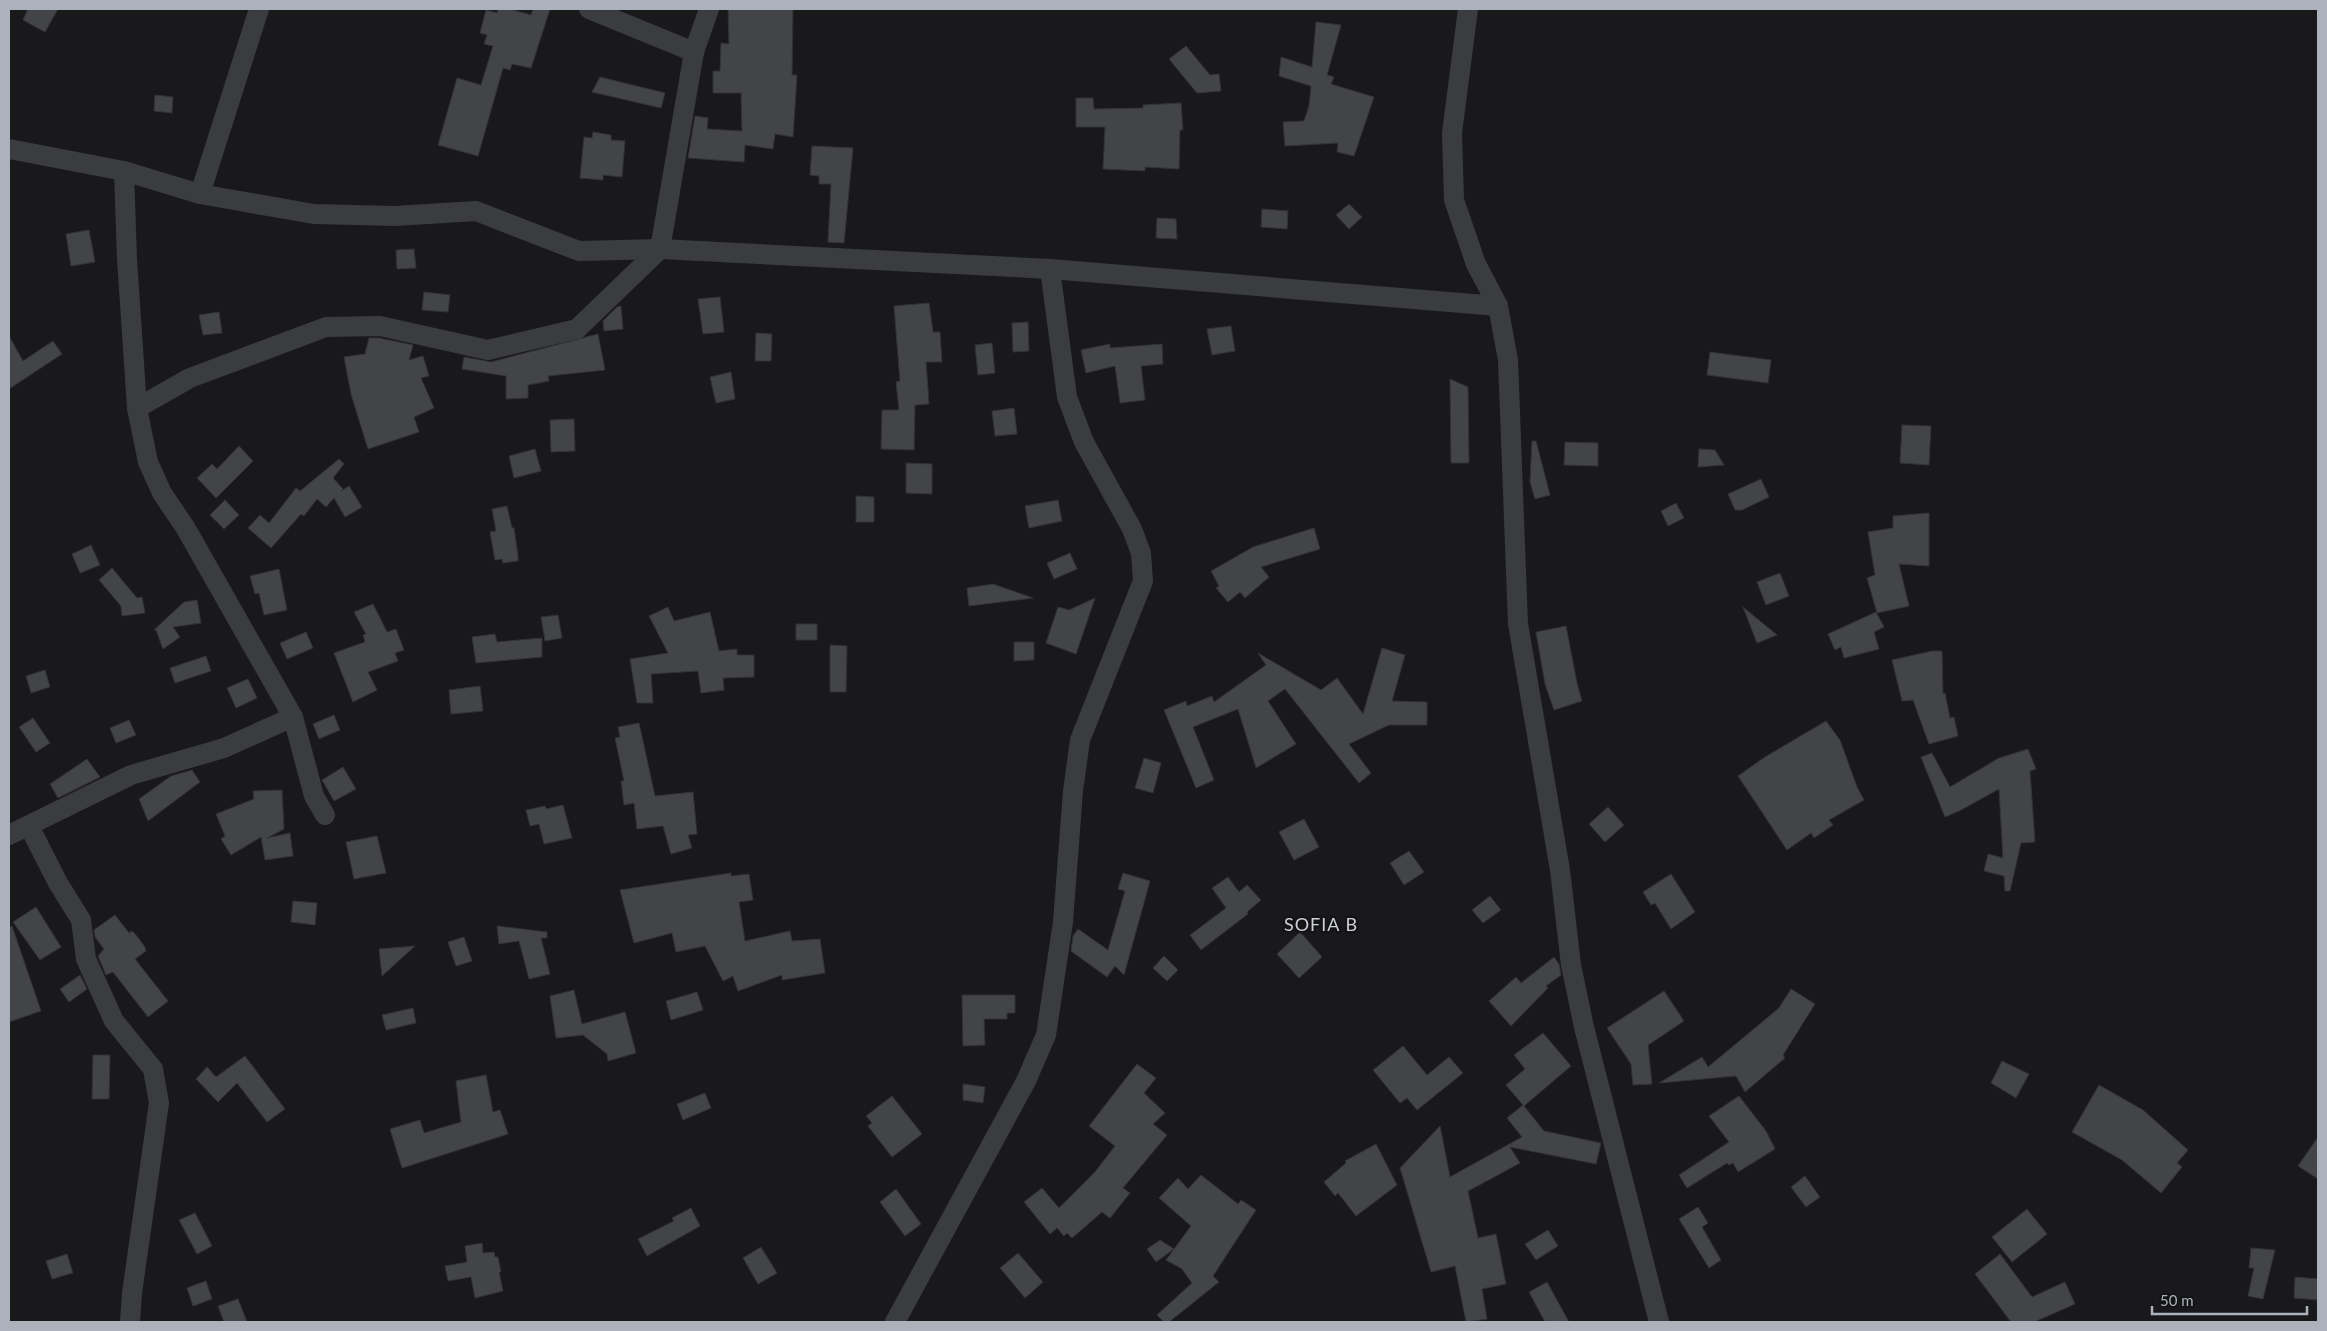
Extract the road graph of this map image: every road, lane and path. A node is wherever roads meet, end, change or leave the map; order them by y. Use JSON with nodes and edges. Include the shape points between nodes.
{"nodes":[{"id":1,"x":259,"y":9,"type":"edge"},
{"id":2,"x":589,"y":9,"type":"edge"},
{"id":3,"x":709,"y":9,"type":"edge"},
{"id":4,"x":1468,"y":9,"type":"edge"},
{"id":5,"x":694,"y":52,"type":"junction"},
{"id":6,"x":9,"y":149,"type":"edge"},
{"id":7,"x":124,"y":172,"type":"junction"},
{"id":8,"x":200,"y":194,"type":"junction"},
{"id":9,"x":660,"y":249,"type":"junction"},
{"id":10,"x":1050,"y":269,"type":"junction"},
{"id":11,"x":1498,"y":306,"type":"junction"},
{"id":12,"x":137,"y":408,"type":"junction"},
{"id":13,"x":293,"y":717,"type":"junction"},
{"id":14,"x":325,"y":814,"type":"dead end"},
{"id":15,"x":29,"y":826,"type":"junction"},
{"id":16,"x":9,"y":835,"type":"edge"},
{"id":17,"x":130,"y":1322,"type":"edge"},
{"id":18,"x":895,"y":1322,"type":"edge"},
{"id":19,"x":1658,"y":1322,"type":"edge"}],
"edges":[{"from":1,"to":8,"type":"street"},
{"from":2,"to":5,"type":"street"},
{"from":3,"to":5,"type":"street"},
{"from":4,"to":11,"type":"street","via":[[1452,133],[1454,200],[1476,264]]},
{"from":5,"to":9,"type":"street"},
{"from":6,"to":7,"type":"street"},
{"from":7,"to":8,"type":"street"},
{"from":7,"to":12,"type":"street"},
{"from":8,"to":9,"type":"street","via":[[314,214],[395,216],[476,211],[579,251]]},
{"from":9,"to":10,"type":"street"},
{"from":9,"to":12,"type":"street","via":[[577,329],[488,350],[380,326],[326,327],[190,378]]},
{"from":10,"to":11,"type":"street"},
{"from":10,"to":18,"type":"street","via":[[1067,397],[1084,442],[1132,529],[1141,553],[1143,581],[1080,740],[1063,922],[1046,1035],[1026,1081]]},
{"from":11,"to":19,"type":"street","via":[[1508,360],[1518,624],[1560,870],[1571,965]]},
{"from":12,"to":13,"type":"street","via":[[148,462],[162,493]]},
{"from":13,"to":14,"type":"street","via":[[314,796]]},
{"from":13,"to":15,"type":"street","via":[[224,748],[131,775]]},
{"from":15,"to":16,"type":"street"},
{"from":15,"to":17,"type":"street","via":[[81,920],[86,959],[114,1021],[153,1068],[159,1103]]}]}
